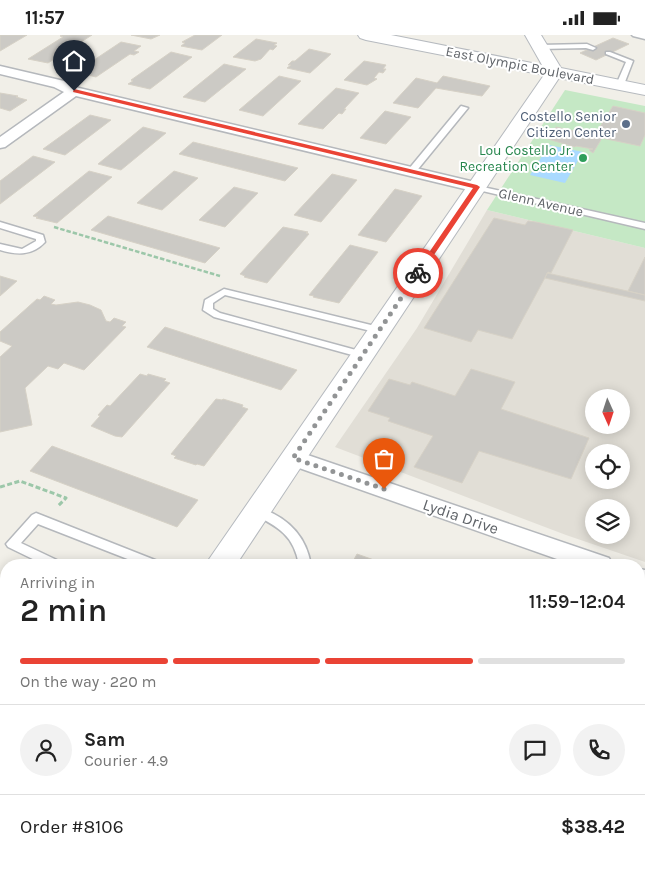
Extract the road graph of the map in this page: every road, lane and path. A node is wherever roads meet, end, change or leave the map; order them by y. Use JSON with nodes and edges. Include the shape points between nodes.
{"nodes":[{"id":1,"x":366,"y":35,"type":"edge"},
{"id":2,"x":634,"y":35,"type":"edge"},
{"id":3,"x":645,"y":37,"type":"edge"},
{"id":4,"x":536,"y":41,"type":"edge"},
{"id":5,"x":593,"y":48,"type":"dead end"},
{"id":6,"x":608,"y":53,"type":"dead end"},
{"id":7,"x":0,"y":70,"type":"edge"},
{"id":8,"x":555,"y":72,"type":"junction"},
{"id":9,"x":620,"y":85,"type":"junction"},
{"id":10,"x":645,"y":90,"type":"edge"},
{"id":11,"x":74,"y":91,"type":"junction"},
{"id":12,"x":464,"y":108,"type":"dead end"},
{"id":13,"x":0,"y":144,"type":"edge"},
{"id":14,"x":411,"y":172,"type":"junction"},
{"id":15,"x":477,"y":187,"type":"junction"},
{"id":16,"x":0,"y":225,"type":"edge"},
{"id":17,"x":645,"y":226,"type":"edge"},
{"id":18,"x":40,"y":237,"type":"junction"},
{"id":19,"x":0,"y":247,"type":"edge"},
{"id":20,"x":224,"y":292,"type":"junction"},
{"id":21,"x":379,"y":330,"type":"junction"},
{"id":22,"x":363,"y":355,"type":"junction"},
{"id":23,"x":293,"y":458,"type":"junction"},
{"id":24,"x":0,"y":487,"type":"edge"},
{"id":25,"x":257,"y":511,"type":"junction"},
{"id":26,"x":44,"y":522,"type":"junction"},
{"id":27,"x":44,"y":559,"type":"edge"},
{"id":28,"x":140,"y":559,"type":"edge"},
{"id":29,"x":224,"y":559,"type":"edge"},
{"id":30,"x":305,"y":559,"type":"edge"},
{"id":31,"x":584,"y":559,"type":"edge"}],
"edges":[{"from":1,"to":8,"type":"street","name":"East Olympic Boulevard"},
{"from":2,"to":3,"type":"lane"},
{"from":4,"to":5,"type":"lane"},
{"from":4,"to":8,"type":"street"},
{"from":6,"to":9,"type":"lane","via":[[630,61]]},
{"from":7,"to":11,"type":"street","name":"Glenn Avenue","via":[[59,84]]},
{"from":8,"to":9,"type":"street","name":"East Olympic Boulevard"},
{"from":8,"to":15,"type":"street"},
{"from":9,"to":10,"type":"street","name":"East Olympic Boulevard"},
{"from":11,"to":13,"type":"street"},
{"from":11,"to":14,"type":"street","name":"Glenn Avenue"},
{"from":12,"to":14,"type":"lane"},
{"from":14,"to":15,"type":"street","name":"Glenn Avenue"},
{"from":15,"to":17,"type":"lane","name":"Glenn Avenue"},
{"from":15,"to":21,"type":"street"},
{"from":16,"to":18,"type":"lane"},
{"from":18,"to":19,"type":"lane","via":[[41,241],[29,251],[18,253]]},
{"from":18,"to":20,"type":"path","via":[[53,227],[235,280]]},
{"from":20,"to":21,"type":"lane"},
{"from":20,"to":22,"type":"lane","via":[[208,302],[208,310]]},
{"from":21,"to":22,"type":"street"},
{"from":22,"to":23,"type":"street"},
{"from":23,"to":25,"type":"street"},
{"from":23,"to":31,"type":"street","name":"Lydia Drive"},
{"from":24,"to":26,"type":"path","via":[[20,481],[66,498]]},
{"from":25,"to":29,"type":"street"},
{"from":25,"to":30,"type":"lane","via":[[286,526],[304,550]]},
{"from":26,"to":27,"type":"lane","via":[[36,519],[12,544]]},
{"from":26,"to":28,"type":"lane"}]}
